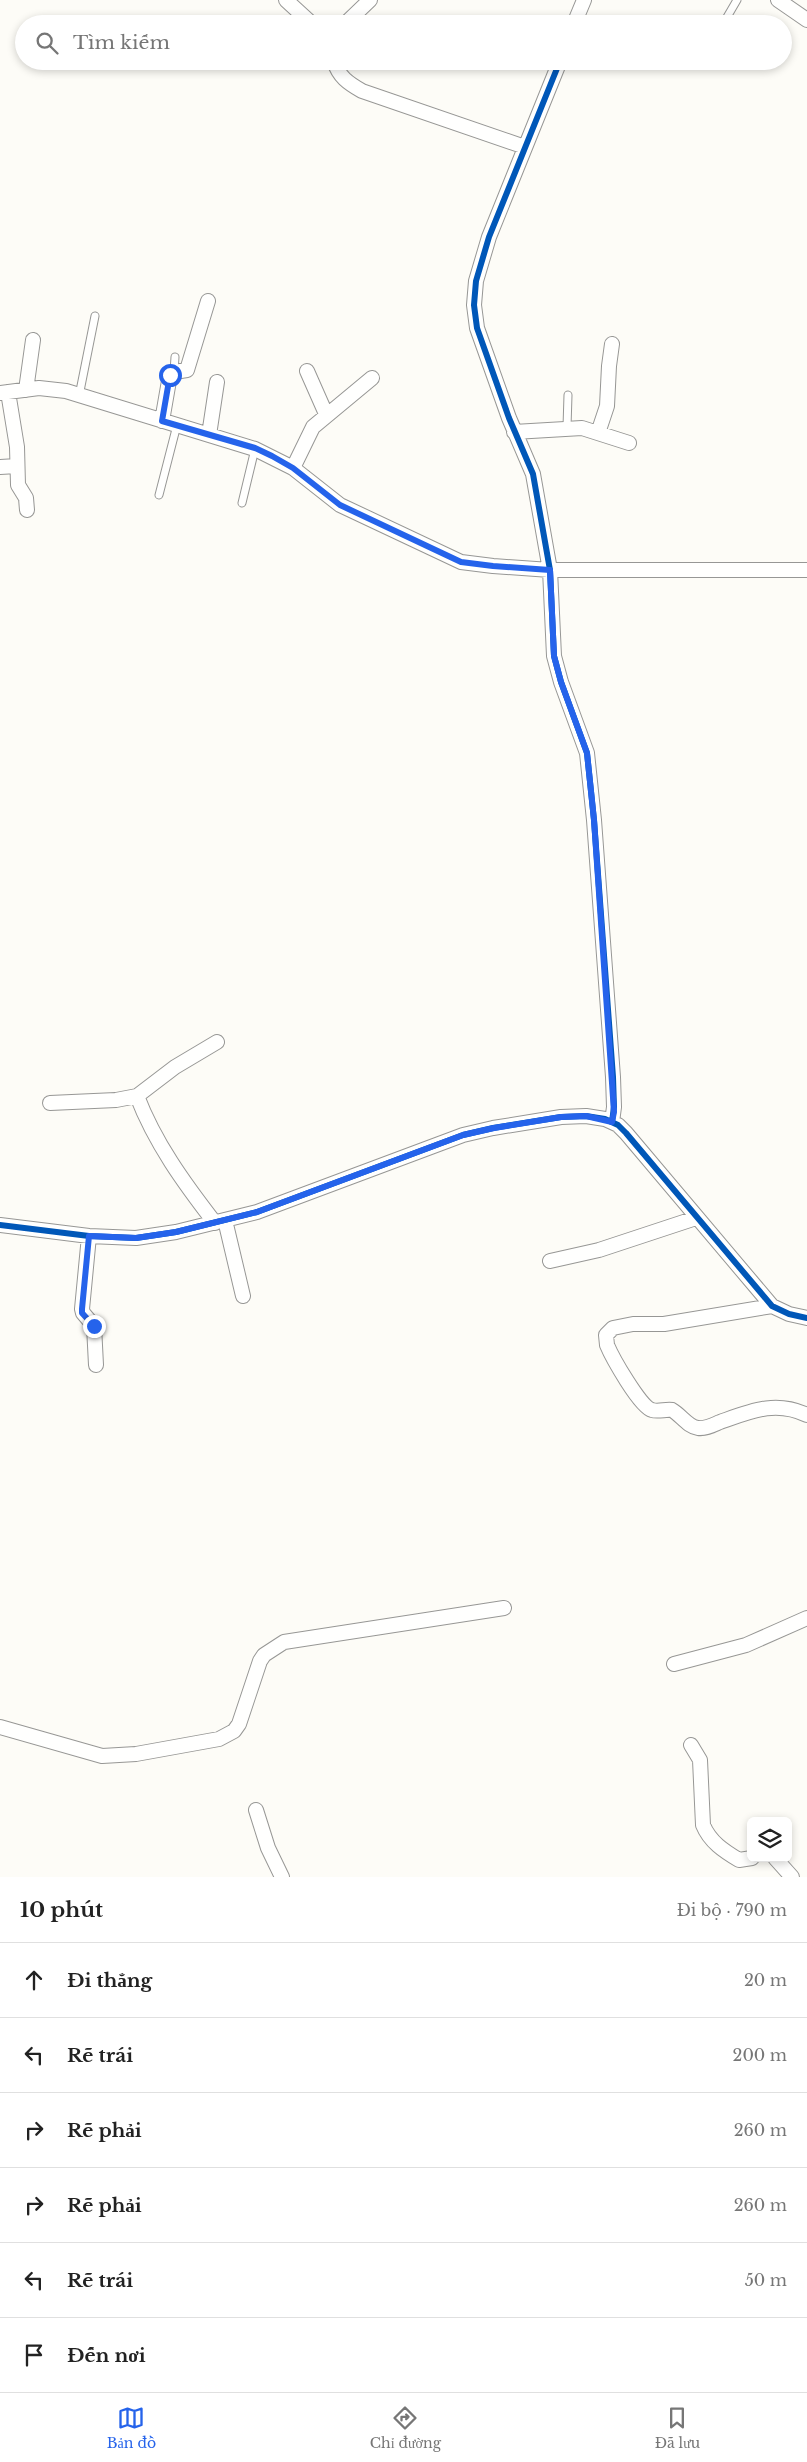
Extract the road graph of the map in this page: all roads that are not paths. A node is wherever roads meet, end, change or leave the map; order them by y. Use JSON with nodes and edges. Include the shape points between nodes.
{"nodes":[{"id":1,"x":286,"y":0,"type":"edge"},
{"id":2,"x":370,"y":0,"type":"edge"},
{"id":3,"x":584,"y":0,"type":"edge"},
{"id":4,"x":737,"y":0,"type":"edge"},
{"id":5,"x":778,"y":0,"type":"edge"},
{"id":6,"x":302,"y":15,"type":"edge"},
{"id":7,"x":354,"y":15,"type":"edge"},
{"id":8,"x":578,"y":15,"type":"edge"},
{"id":9,"x":728,"y":15,"type":"edge"},
{"id":10,"x":807,"y":20,"type":"edge"},
{"id":11,"x":336,"y":70,"type":"edge"},
{"id":12,"x":556,"y":70,"type":"edge"},
{"id":13,"x":525,"y":147,"type":"junction"},
{"id":14,"x":208,"y":301,"type":"dead end"},
{"id":15,"x":95,"y":316,"type":"dead end"},
{"id":16,"x":33,"y":340,"type":"dead end"},
{"id":17,"x":612,"y":344,"type":"dead end"},
{"id":18,"x":174,"y":357,"type":"dead end"},
{"id":19,"x":307,"y":371,"type":"dead end"},
{"id":20,"x":174,"y":372,"type":"junction"},
{"id":21,"x":372,"y":378,"type":"dead end"},
{"id":22,"x":217,"y":382,"type":"dead end"},
{"id":23,"x":26,"y":390,"type":"junction"},
{"id":24,"x":2,"y":392,"type":"edge"},
{"id":25,"x":568,"y":394,"type":"dead end"},
{"id":26,"x":79,"y":396,"type":"junction"},
{"id":27,"x":326,"y":414,"type":"junction"},
{"id":28,"x":162,"y":421,"type":"junction"},
{"id":29,"x":177,"y":425,"type":"junction"},
{"id":30,"x":567,"y":428,"type":"junction"},
{"id":31,"x":514,"y":432,"type":"junction"},
{"id":32,"x":598,"y":432,"type":"junction"},
{"id":33,"x":209,"y":434,"type":"junction"},
{"id":34,"x":629,"y":443,"type":"dead end"},
{"id":35,"x":255,"y":448,"type":"junction"},
{"id":36,"x":17,"y":466,"type":"junction"},
{"id":37,"x":0,"y":467,"type":"edge"},
{"id":38,"x":293,"y":468,"type":"junction"},
{"id":39,"x":159,"y":495,"type":"dead end"},
{"id":40,"x":242,"y":503,"type":"dead end"},
{"id":41,"x":27,"y":510,"type":"dead end"},
{"id":42,"x":550,"y":570,"type":"junction"},
{"id":43,"x":807,"y":570,"type":"edge"},
{"id":44,"x":218,"y":1042,"type":"dead end"},
{"id":45,"x":137,"y":1096,"type":"junction"},
{"id":46,"x":50,"y":1103,"type":"dead end"},
{"id":47,"x":612,"y":1122,"type":"junction"},
{"id":48,"x":696,"y":1218,"type":"junction"},
{"id":49,"x":220,"y":1221,"type":"junction"},
{"id":50,"x":0,"y":1225,"type":"edge"},
{"id":51,"x":89,"y":1236,"type":"junction"},
{"id":52,"x":550,"y":1261,"type":"dead end"},
{"id":53,"x":243,"y":1296,"type":"dead end"},
{"id":54,"x":772,"y":1306,"type":"junction"},
{"id":55,"x":807,"y":1318,"type":"edge"},
{"id":56,"x":96,"y":1365,"type":"dead end"},
{"id":57,"x":807,"y":1414,"type":"edge"},
{"id":58,"x":504,"y":1608,"type":"dead end"},
{"id":59,"x":807,"y":1618,"type":"edge"},
{"id":60,"x":674,"y":1664,"type":"dead end"},
{"id":61,"x":0,"y":1727,"type":"edge"},
{"id":62,"x":691,"y":1745,"type":"dead end"},
{"id":63,"x":256,"y":1810,"type":"dead end"},
{"id":64,"x":747,"y":1859,"type":"edge"},
{"id":65,"x":779,"y":1862,"type":"edge"},
{"id":66,"x":282,"y":1877,"type":"edge"},
{"id":67,"x":792,"y":1877,"type":"edge"}],
"edges":[{"from":1,"to":6,"type":"street"},
{"from":2,"to":7,"type":"street"},
{"from":3,"to":8,"type":"street"},
{"from":4,"to":9,"type":"lane"},
{"from":5,"to":10,"type":"street"},
{"from":11,"to":13,"type":"street","via":[[362,91]]},
{"from":12,"to":13,"type":"street"},
{"from":13,"to":31,"type":"street","via":[[489,237],[476,281],[474,305],[477,328]]},
{"from":14,"to":20,"type":"street","via":[[187,370]]},
{"from":15,"to":26,"type":"lane"},
{"from":16,"to":23,"type":"street"},
{"from":17,"to":32,"type":"street","via":[[607,406]]},
{"from":18,"to":20,"type":"lane"},
{"from":19,"to":27,"type":"street"},
{"from":20,"to":28,"type":"street","via":[[170,375]]},
{"from":21,"to":27,"type":"street"},
{"from":22,"to":33,"type":"street"},
{"from":23,"to":24,"type":"street"},
{"from":23,"to":26,"type":"street","via":[[52,388]]},
{"from":24,"to":36,"type":"street","via":[[17,447]]},
{"from":25,"to":30,"type":"lane"},
{"from":26,"to":28,"type":"street"},
{"from":27,"to":38,"type":"street","via":[[313,427]]},
{"from":28,"to":29,"type":"street"},
{"from":29,"to":33,"type":"street"},
{"from":29,"to":39,"type":"lane"},
{"from":30,"to":31,"type":"street"},
{"from":30,"to":32,"type":"street"},
{"from":31,"to":42,"type":"street","via":[[533,474]]},
{"from":32,"to":34,"type":"street"},
{"from":33,"to":35,"type":"street"},
{"from":35,"to":38,"type":"street"},
{"from":35,"to":40,"type":"lane"},
{"from":36,"to":37,"type":"street"},
{"from":36,"to":41,"type":"street","via":[[18,485],[26,498]]},
{"from":38,"to":42,"type":"street","via":[[340,505],[461,562]]},
{"from":42,"to":43,"type":"street"},
{"from":42,"to":47,"type":"street","via":[[554,656],[587,753],[614,1099]]},
{"from":44,"to":45,"type":"street","via":[[175,1067]]},
{"from":45,"to":46,"type":"street"},
{"from":45,"to":49,"type":"street","via":[[162,1149]]},
{"from":47,"to":48,"type":"street","via":[[626,1133]]},
{"from":47,"to":49,"type":"street","via":[[586,1116],[561,1117],[463,1135],[294,1200]]},
{"from":48,"to":52,"type":"street","via":[[599,1250]]},
{"from":48,"to":54,"type":"street"},
{"from":49,"to":51,"type":"street","via":[[136,1238]]},
{"from":49,"to":53,"type":"street"},
{"from":50,"to":51,"type":"street"},
{"from":51,"to":56,"type":"street","via":[[82,1313],[94,1326]]},
{"from":54,"to":55,"type":"street"},
{"from":54,"to":57,"type":"street","via":[[664,1324],[616,1327],[606,1335],[607,1345],[647,1407],[654,1411],[672,1410],[693,1426],[707,1427],[749,1411],[783,1406]]},
{"from":58,"to":61,"type":"street","via":[[284,1642],[264,1655],[239,1724],[234,1731],[219,1739],[136,1754],[102,1756]]},
{"from":59,"to":60,"type":"street","via":[[746,1645]]},
{"from":62,"to":64,"type":"street","via":[[700,1760],[703,1825],[707,1834],[710,1840],[739,1860]]},
{"from":63,"to":66,"type":"street","via":[[268,1848]]},
{"from":65,"to":67,"type":"street"}]}
